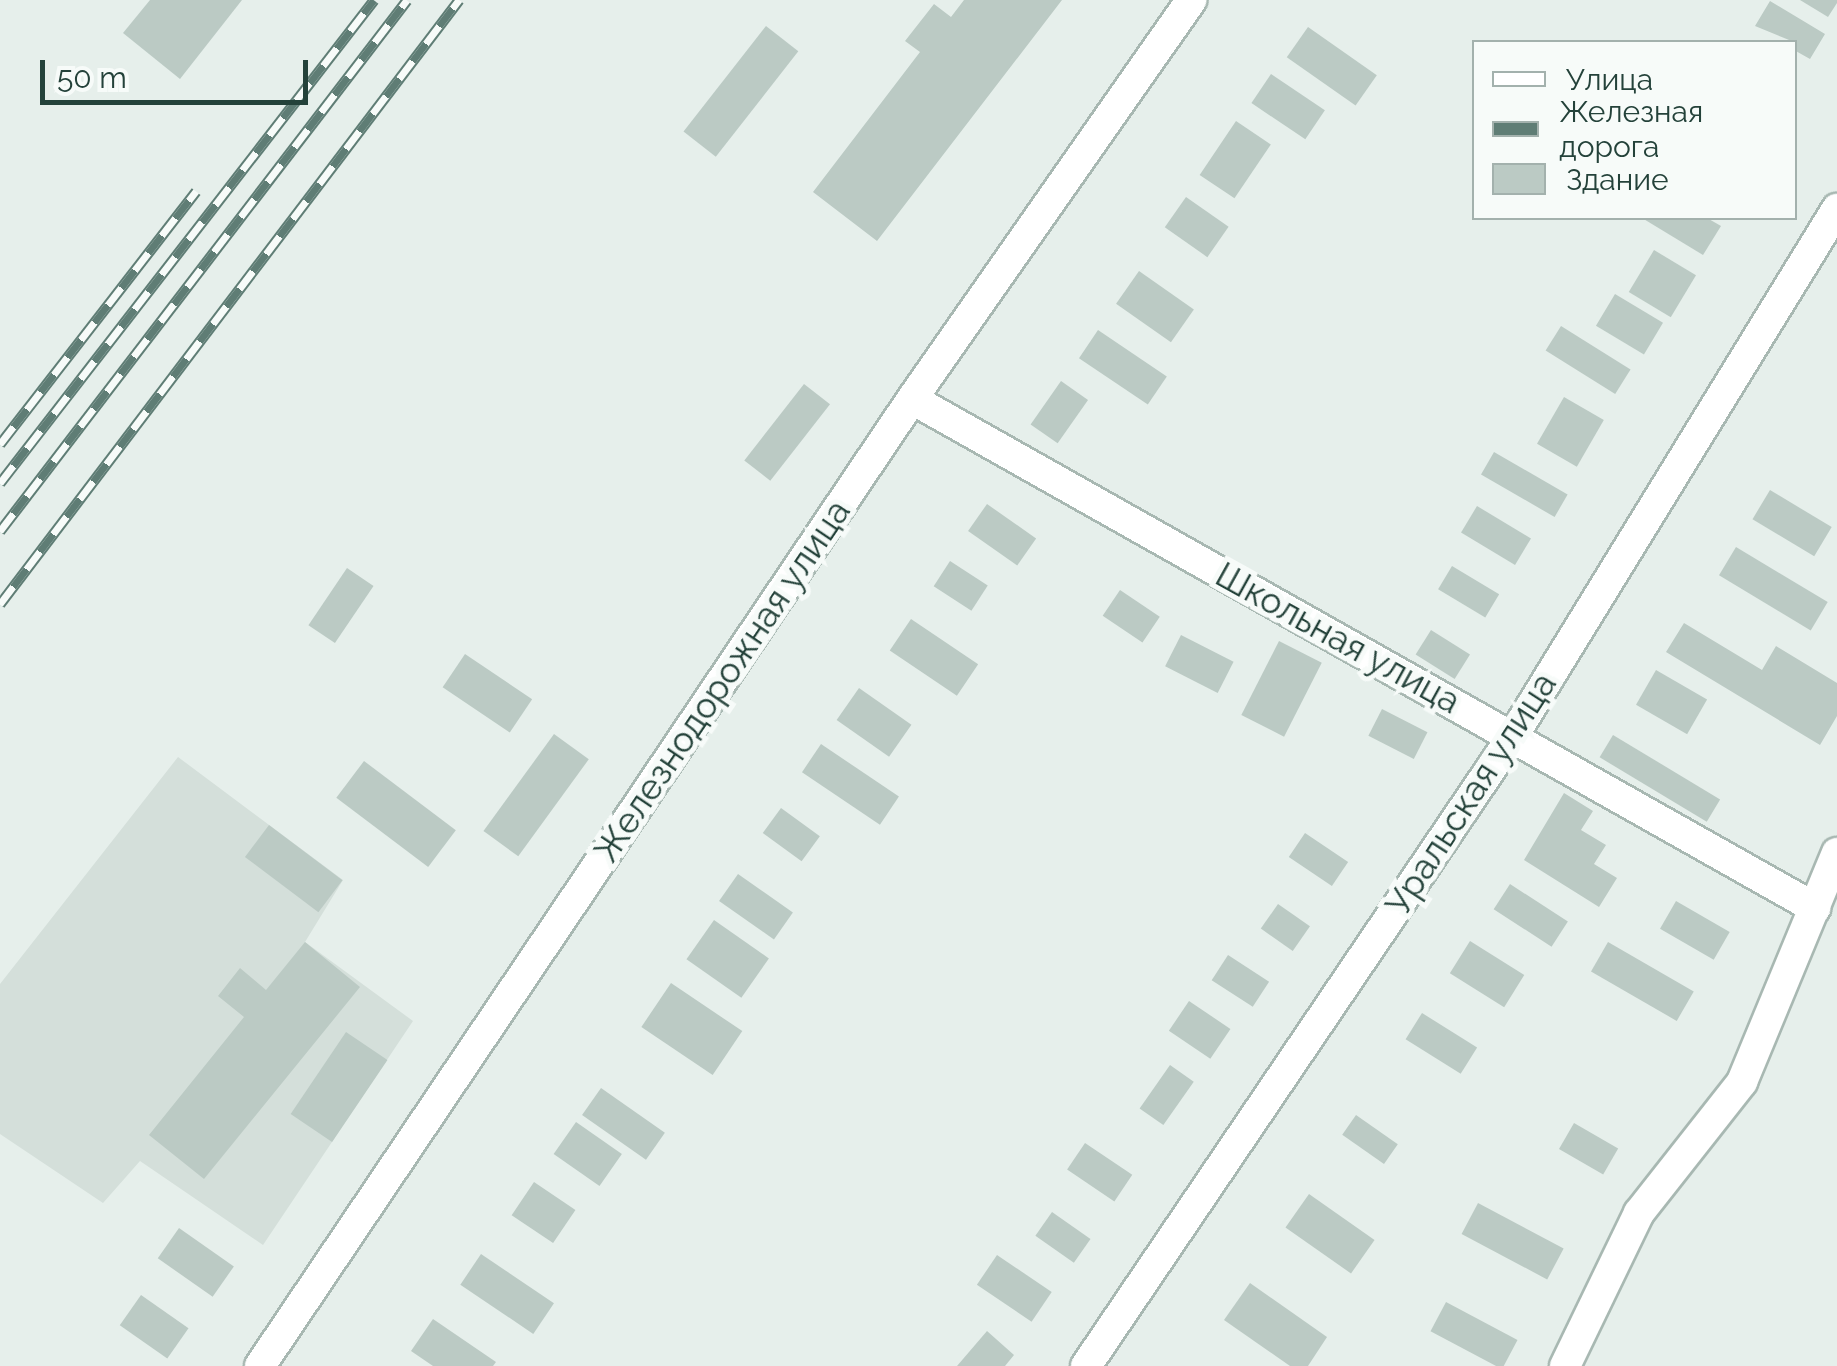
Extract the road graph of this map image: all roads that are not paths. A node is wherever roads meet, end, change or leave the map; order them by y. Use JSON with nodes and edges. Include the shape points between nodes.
{"nodes":[{"id":1,"x":1191,"y":0,"type":"edge"},
{"id":2,"x":1837,"y":210,"type":"edge"},
{"id":3,"x":912,"y":399,"type":"junction"},
{"id":4,"x":1513,"y":736,"type":"junction"},
{"id":5,"x":1837,"y":853,"type":"edge"},
{"id":6,"x":1815,"y":908,"type":"junction"},
{"id":7,"x":260,"y":1366,"type":"edge"},
{"id":8,"x":1086,"y":1366,"type":"edge"},
{"id":9,"x":1565,"y":1366,"type":"edge"}],
"edges":[{"from":1,"to":3,"type":"street","name":"Железнодорожная улица"},
{"from":2,"to":4,"type":"street","name":"Уральская улица"},
{"from":3,"to":4,"type":"street","name":"Школьная улица"},
{"from":3,"to":7,"type":"street","name":"Железнодорожная улица"},
{"from":4,"to":6,"type":"street","name":"Школьная улица"},
{"from":4,"to":8,"type":"street","name":"Уральская улица"},
{"from":5,"to":6,"type":"street"},
{"from":6,"to":9,"type":"street","via":[[1742,1082],[1639,1213]]}]}
